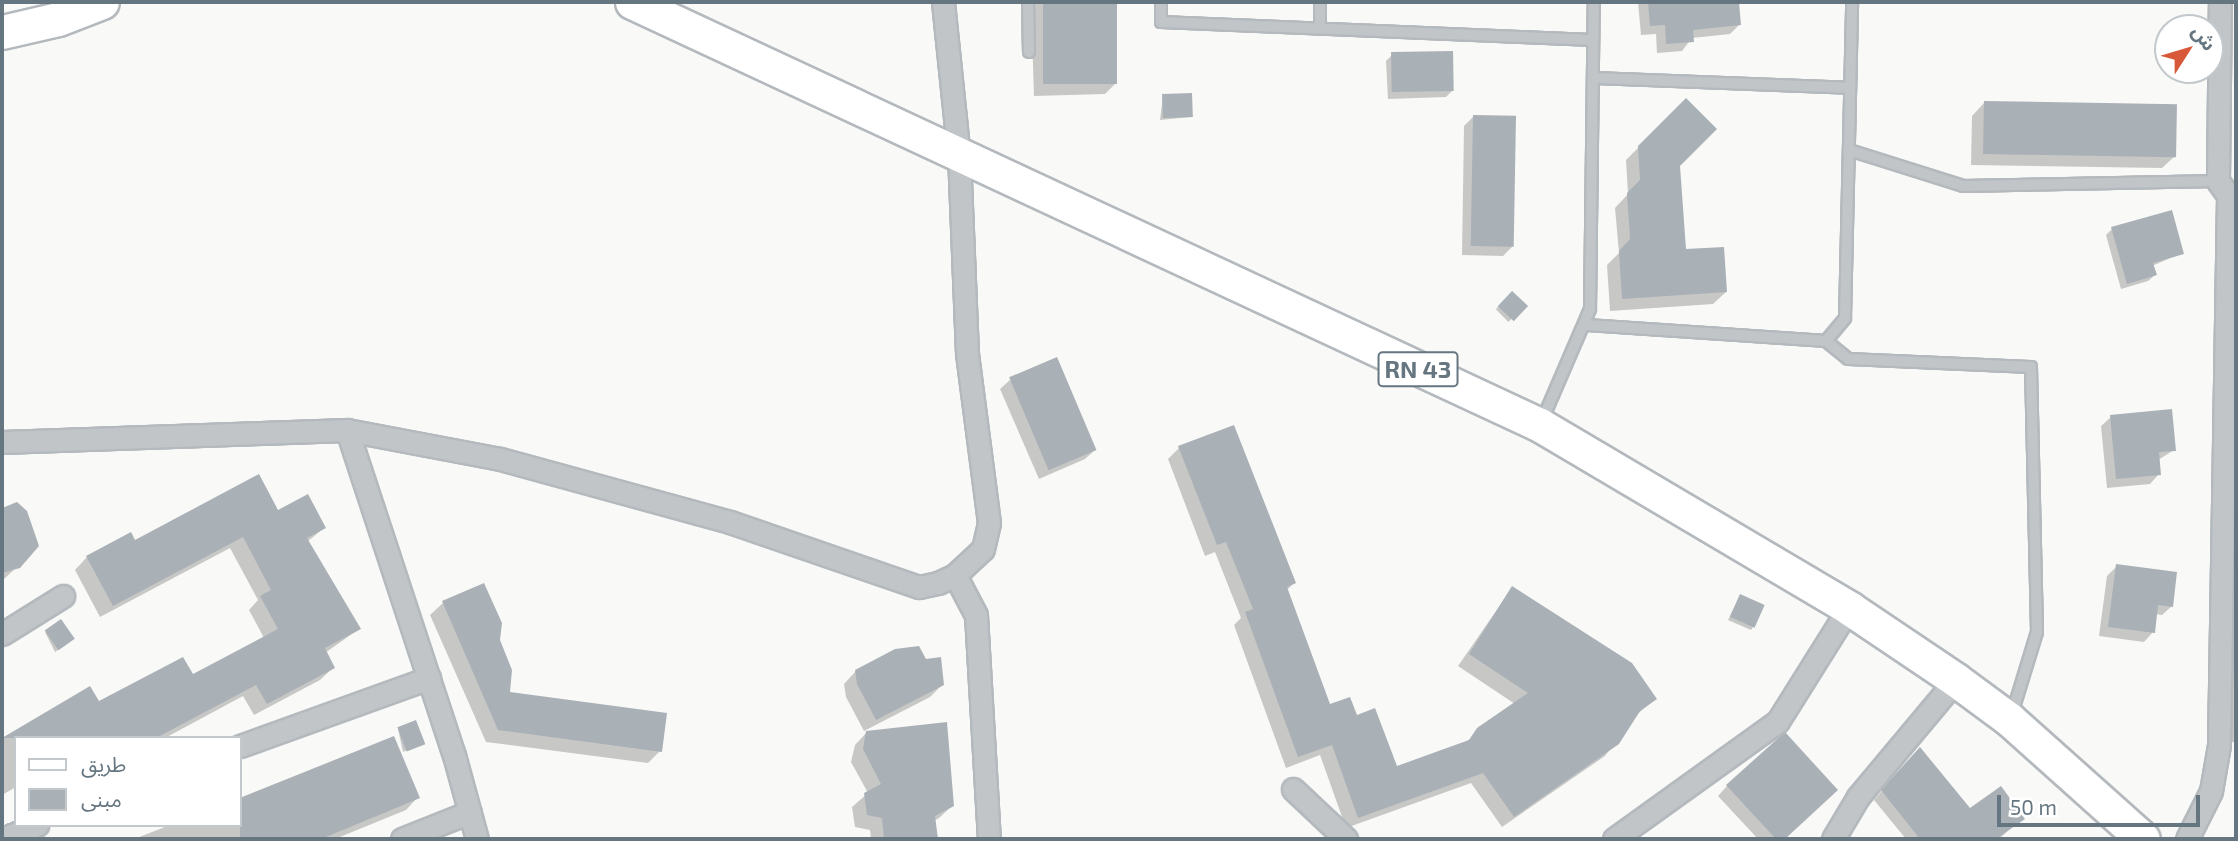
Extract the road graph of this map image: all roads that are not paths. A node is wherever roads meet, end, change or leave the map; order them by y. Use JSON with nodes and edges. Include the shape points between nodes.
{"nodes":[{"id":1,"x":102,"y":2,"type":"edge"},
{"id":2,"x":632,"y":2,"type":"edge"},
{"id":3,"x":943,"y":2,"type":"edge"},
{"id":4,"x":1028,"y":2,"type":"edge"},
{"id":5,"x":1161,"y":2,"type":"edge"},
{"id":6,"x":1320,"y":2,"type":"edge"},
{"id":7,"x":1594,"y":2,"type":"edge"},
{"id":8,"x":1852,"y":2,"type":"edge"},
{"id":9,"x":2220,"y":2,"type":"edge"},
{"id":10,"x":1320,"y":25,"type":"junction"},
{"id":11,"x":2,"y":32,"type":"edge"},
{"id":12,"x":1594,"y":40,"type":"junction"},
{"id":13,"x":1029,"y":52,"type":"dead end"},
{"id":14,"x":1593,"y":78,"type":"junction"},
{"id":15,"x":1850,"y":88,"type":"junction"},
{"id":16,"x":1849,"y":150,"type":"junction"},
{"id":17,"x":959,"y":157,"type":"junction"},
{"id":18,"x":2228,"y":191,"type":"edge"},
{"id":19,"x":1587,"y":325,"type":"junction"},
{"id":20,"x":1826,"y":341,"type":"junction"},
{"id":21,"x":1540,"y":425,"type":"junction"},
{"id":22,"x":346,"y":430,"type":"junction"},
{"id":23,"x":2,"y":442,"type":"edge"},
{"id":24,"x":2229,"y":508,"type":"edge"},
{"id":25,"x":955,"y":575,"type":"junction"},
{"id":26,"x":63,"y":596,"type":"dead end"},
{"id":27,"x":1849,"y":608,"type":"junction"},
{"id":28,"x":2,"y":634,"type":"edge"},
{"id":29,"x":429,"y":678,"type":"junction"},
{"id":30,"x":1956,"y":680,"type":"junction"},
{"id":31,"x":2010,"y":720,"type":"junction"},
{"id":32,"x":242,"y":745,"type":"edge"},
{"id":33,"x":1293,"y":789,"type":"dead end"},
{"id":34,"x":470,"y":812,"type":"junction"},
{"id":35,"x":32,"y":827,"type":"edge"},
{"id":36,"x":2,"y":839,"type":"edge"},
{"id":37,"x":402,"y":839,"type":"edge"},
{"id":38,"x":477,"y":839,"type":"edge"},
{"id":39,"x":989,"y":839,"type":"edge"},
{"id":40,"x":1346,"y":839,"type":"edge"},
{"id":41,"x":1614,"y":839,"type":"edge"},
{"id":42,"x":1833,"y":839,"type":"edge"},
{"id":43,"x":2143,"y":839,"type":"edge"},
{"id":44,"x":2187,"y":839,"type":"edge"}],
"edges":[{"from":1,"to":11,"type":"main road","via":[[58,19]]},
{"from":2,"to":17,"type":"main road","number":"RN 43"},
{"from":3,"to":17,"type":"street"},
{"from":4,"to":13,"type":"lane"},
{"from":5,"to":10,"type":"lane","via":[[1161,22]]},
{"from":6,"to":10,"type":"lane"},
{"from":7,"to":12,"type":"lane"},
{"from":8,"to":15,"type":"lane"},
{"from":9,"to":18,"type":"street"},
{"from":10,"to":12,"type":"lane"},
{"from":12,"to":14,"type":"lane"},
{"from":14,"to":15,"type":"lane"},
{"from":14,"to":19,"type":"lane"},
{"from":15,"to":16,"type":"lane"},
{"from":16,"to":18,"type":"lane","via":[[1963,186]]},
{"from":16,"to":20,"type":"lane","via":[[1845,318]]},
{"from":17,"to":21,"type":"main road","number":"RN 43"},
{"from":17,"to":25,"type":"street","via":[[967,354],[989,523],[983,549]]},
{"from":18,"to":24,"type":"street"},
{"from":19,"to":20,"type":"lane"},
{"from":19,"to":21,"type":"lane"},
{"from":20,"to":31,"type":"lane","via":[[1848,359],[2031,367],[2037,632]]},
{"from":21,"to":27,"type":"main road","number":"RN 43"},
{"from":22,"to":23,"type":"street"},
{"from":22,"to":25,"type":"street","via":[[500,459],[730,522],[919,587]]},
{"from":22,"to":29,"type":"street"},
{"from":24,"to":44,"type":"street","via":[[2219,745],[2211,790]]},
{"from":25,"to":39,"type":"street","via":[[976,615]]},
{"from":26,"to":28,"type":"street"},
{"from":27,"to":30,"type":"main road","number":"RN 43"},
{"from":27,"to":41,"type":"street","via":[[1777,721]]},
{"from":29,"to":32,"type":"street"},
{"from":29,"to":34,"type":"street"},
{"from":30,"to":31,"type":"main road","number":"RN 43"},
{"from":30,"to":42,"type":"street","via":[[1858,797]]},
{"from":31,"to":43,"type":"main road","number":"RN 43"},
{"from":33,"to":40,"type":"street"},
{"from":34,"to":37,"type":"street"},
{"from":34,"to":38,"type":"street"},
{"from":35,"to":36,"type":"street"}]}
